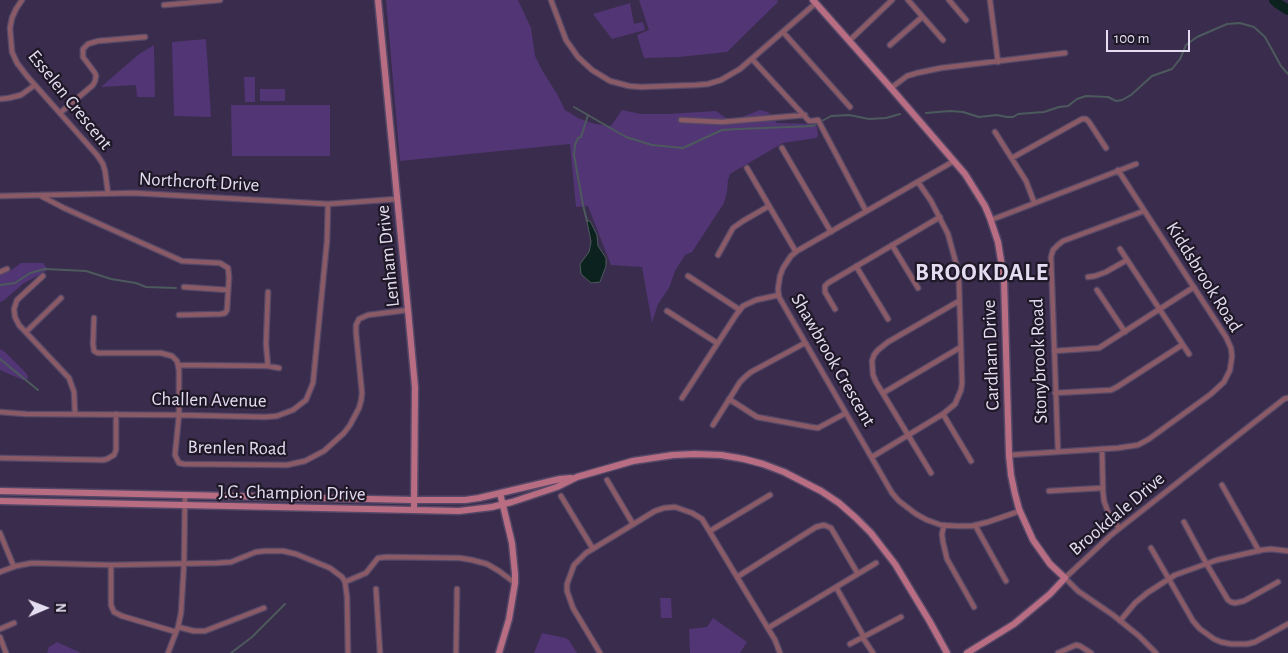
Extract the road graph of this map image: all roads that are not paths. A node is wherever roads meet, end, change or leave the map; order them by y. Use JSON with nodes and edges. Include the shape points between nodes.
{"nodes":[{"id":1,"x":22,"y":0,"type":"edge"},
{"id":2,"x":220,"y":0,"type":"edge"},
{"id":3,"x":378,"y":0,"type":"edge"},
{"id":4,"x":551,"y":0,"type":"edge"},
{"id":5,"x":908,"y":0,"type":"edge"},
{"id":6,"x":949,"y":0,"type":"edge"},
{"id":7,"x":990,"y":0,"type":"edge"},
{"id":8,"x":890,"y":1,"type":"edge"},
{"id":9,"x":814,"y":2,"type":"edge"},
{"id":10,"x":164,"y":5,"type":"dead end"},
{"id":11,"x":922,"y":17,"type":"junction"},
{"id":12,"x":966,"y":20,"type":"dead end"},
{"id":13,"x":783,"y":32,"type":"junction"},
{"id":14,"x":145,"y":37,"type":"dead end"},
{"id":15,"x":943,"y":40,"type":"dead end"},
{"id":16,"x":849,"y":41,"type":"junction"},
{"id":17,"x":890,"y":45,"type":"dead end"},
{"id":18,"x":1065,"y":53,"type":"dead end"},
{"id":19,"x":752,"y":59,"type":"junction"},
{"id":20,"x":998,"y":62,"type":"junction"},
{"id":21,"x":35,"y":85,"type":"junction"},
{"id":22,"x":891,"y":88,"type":"junction"},
{"id":23,"x":0,"y":99,"type":"edge"},
{"id":24,"x":850,"y":107,"type":"dead end"},
{"id":25,"x":60,"y":113,"type":"junction"},
{"id":26,"x":805,"y":116,"type":"junction"},
{"id":27,"x":681,"y":120,"type":"dead end"},
{"id":28,"x":995,"y":132,"type":"dead end"},
{"id":29,"x":782,"y":148,"type":"dead end"},
{"id":30,"x":1106,"y":148,"type":"dead end"},
{"id":31,"x":1012,"y":158,"type":"junction"},
{"id":32,"x":954,"y":161,"type":"junction"},
{"id":33,"x":1136,"y":164,"type":"dead end"},
{"id":34,"x":747,"y":168,"type":"dead end"},
{"id":35,"x":1118,"y":170,"type":"junction"},
{"id":36,"x":918,"y":182,"type":"junction"},
{"id":37,"x":108,"y":192,"type":"junction"},
{"id":38,"x":40,"y":195,"type":"junction"},
{"id":39,"x":0,"y":196,"type":"edge"},
{"id":40,"x":397,"y":199,"type":"junction"},
{"id":41,"x":1034,"y":202,"type":"junction"},
{"id":42,"x":328,"y":204,"type":"junction"},
{"id":43,"x":769,"y":206,"type":"junction"},
{"id":44,"x":866,"y":211,"type":"junction"},
{"id":45,"x":1144,"y":211,"type":"junction"},
{"id":46,"x":940,"y":217,"type":"junction"},
{"id":47,"x":991,"y":220,"type":"junction"},
{"id":48,"x":831,"y":232,"type":"junction"},
{"id":49,"x":892,"y":245,"type":"junction"},
{"id":50,"x":1120,"y":249,"type":"dead end"},
{"id":51,"x":796,"y":252,"type":"junction"},
{"id":52,"x":718,"y":255,"type":"dead end"},
{"id":53,"x":1127,"y":260,"type":"junction"},
{"id":54,"x":856,"y":266,"type":"junction"},
{"id":55,"x":7,"y":269,"type":"dead end"},
{"id":56,"x":0,"y":272,"type":"edge"},
{"id":57,"x":43,"y":276,"type":"dead end"},
{"id":58,"x":688,"y":276,"type":"dead end"},
{"id":59,"x":1088,"y":277,"type":"dead end"},
{"id":60,"x":184,"y":286,"type":"dead end"},
{"id":61,"x":1194,"y":287,"type":"junction"},
{"id":62,"x":918,"y":288,"type":"dead end"},
{"id":63,"x":228,"y":290,"type":"junction"},
{"id":64,"x":1097,"y":290,"type":"dead end"},
{"id":65,"x":268,"y":292,"type":"dead end"},
{"id":66,"x":779,"y":295,"type":"junction"},
{"id":67,"x":61,"y":298,"type":"dead end"},
{"id":68,"x":959,"y":301,"type":"junction"},
{"id":69,"x":835,"y":309,"type":"dead end"},
{"id":70,"x":408,"y":310,"type":"junction"},
{"id":71,"x":740,"y":310,"type":"junction"},
{"id":72,"x":1160,"y":310,"type":"junction"},
{"id":73,"x":668,"y":311,"type":"dead end"},
{"id":74,"x":179,"y":315,"type":"dead end"},
{"id":75,"x":94,"y":318,"type":"dead end"},
{"id":76,"x":888,"y":319,"type":"dead end"},
{"id":77,"x":26,"y":332,"type":"junction"},
{"id":78,"x":1125,"y":332,"type":"junction"},
{"id":79,"x":717,"y":343,"type":"junction"},
{"id":80,"x":805,"y":343,"type":"junction"},
{"id":81,"x":1182,"y":345,"type":"junction"},
{"id":82,"x":961,"y":347,"type":"junction"},
{"id":83,"x":1054,"y":351,"type":"junction"},
{"id":84,"x":1189,"y":354,"type":"dead end"},
{"id":85,"x":179,"y":365,"type":"junction"},
{"id":86,"x":268,"y":366,"type":"junction"},
{"id":87,"x":278,"y":368,"type":"dead end"},
{"id":88,"x":883,"y":393,"type":"junction"},
{"id":89,"x":1055,"y":393,"type":"junction"},
{"id":90,"x":682,"y":398,"type":"dead end"},
{"id":91,"x":1287,"y":398,"type":"edge"},
{"id":92,"x":729,"y":400,"type":"junction"},
{"id":93,"x":0,"y":412,"type":"edge"},
{"id":94,"x":846,"y":413,"type":"junction"},
{"id":95,"x":74,"y":414,"type":"junction"},
{"id":96,"x":116,"y":414,"type":"junction"},
{"id":97,"x":943,"y":414,"type":"junction"},
{"id":98,"x":179,"y":415,"type":"junction"},
{"id":99,"x":713,"y":425,"type":"dead end"},
{"id":100,"x":908,"y":436,"type":"junction"},
{"id":101,"x":1102,"y":449,"type":"junction"},
{"id":102,"x":1058,"y":452,"type":"junction"},
{"id":103,"x":1009,"y":455,"type":"junction"},
{"id":104,"x":872,"y":457,"type":"junction"},
{"id":105,"x":0,"y":458,"type":"edge"},
{"id":106,"x":971,"y":461,"type":"dead end"},
{"id":107,"x":930,"y":473,"type":"dead end"},
{"id":108,"x":577,"y":477,"type":"junction"},
{"id":109,"x":607,"y":480,"type":"dead end"},
{"id":110,"x":1222,"y":485,"type":"dead end"},
{"id":111,"x":1102,"y":488,"type":"junction"},
{"id":112,"x":0,"y":491,"type":"edge"},
{"id":113,"x":1049,"y":491,"type":"dead end"},
{"id":114,"x":500,"y":493,"type":"junction"},
{"id":115,"x":185,"y":495,"type":"junction"},
{"id":116,"x":770,"y":495,"type":"dead end"},
{"id":117,"x":561,"y":496,"type":"dead end"},
{"id":118,"x":414,"y":500,"type":"junction"},
{"id":119,"x":0,"y":502,"type":"edge"},
{"id":120,"x":502,"y":504,"type":"junction"},
{"id":121,"x":184,"y":505,"type":"junction"},
{"id":122,"x":414,"y":510,"type":"junction"},
{"id":123,"x":1020,"y":511,"type":"junction"},
{"id":124,"x":1184,"y":522,"type":"dead end"},
{"id":125,"x":633,"y":524,"type":"junction"},
{"id":126,"x":944,"y":525,"type":"junction"},
{"id":127,"x":975,"y":525,"type":"junction"},
{"id":128,"x":1119,"y":528,"type":"junction"},
{"id":129,"x":710,"y":531,"type":"junction"},
{"id":130,"x":0,"y":533,"type":"edge"},
{"id":131,"x":593,"y":548,"type":"junction"},
{"id":132,"x":1151,"y":548,"type":"dead end"},
{"id":133,"x":1259,"y":551,"type":"junction"},
{"id":134,"x":1288,"y":552,"type":"edge"},
{"id":135,"x":876,"y":563,"type":"dead end"},
{"id":136,"x":184,"y":564,"type":"junction"},
{"id":137,"x":1206,"y":564,"type":"junction"},
{"id":138,"x":111,"y":565,"type":"junction"},
{"id":139,"x":14,"y":566,"type":"junction"},
{"id":140,"x":0,"y":572,"type":"edge"},
{"id":141,"x":858,"y":574,"type":"junction"},
{"id":142,"x":737,"y":577,"type":"junction"},
{"id":143,"x":1065,"y":578,"type":"junction"},
{"id":144,"x":1168,"y":579,"type":"junction"},
{"id":145,"x":345,"y":582,"type":"junction"},
{"id":146,"x":1006,"y":582,"type":"dead end"},
{"id":147,"x":1278,"y":582,"type":"dead end"},
{"id":148,"x":515,"y":583,"type":"junction"},
{"id":149,"x":836,"y":588,"type":"junction"},
{"id":150,"x":376,"y":589,"type":"dead end"},
{"id":151,"x":457,"y":589,"type":"dead end"},
{"id":152,"x":974,"y":607,"type":"dead end"},
{"id":153,"x":264,"y":608,"type":"dead end"},
{"id":154,"x":901,"y":617,"type":"dead end"},
{"id":155,"x":1120,"y":621,"type":"junction"},
{"id":156,"x":14,"y":623,"type":"dead end"},
{"id":157,"x":1288,"y":624,"type":"edge"},
{"id":158,"x":768,"y":628,"type":"junction"},
{"id":159,"x":0,"y":629,"type":"edge"},
{"id":160,"x":177,"y":630,"type":"junction"},
{"id":161,"x":0,"y":637,"type":"edge"},
{"id":162,"x":864,"y":637,"type":"junction"},
{"id":163,"x":850,"y":644,"type":"dead end"},
{"id":164,"x":1151,"y":648,"type":"junction"},
{"id":165,"x":6,"y":653,"type":"edge"},
{"id":166,"x":168,"y":653,"type":"edge"},
{"id":167,"x":348,"y":653,"type":"edge"},
{"id":168,"x":380,"y":653,"type":"edge"},
{"id":169,"x":456,"y":653,"type":"edge"},
{"id":170,"x":500,"y":653,"type":"edge"},
{"id":171,"x":600,"y":653,"type":"edge"},
{"id":172,"x":780,"y":653,"type":"edge"},
{"id":173,"x":873,"y":653,"type":"edge"},
{"id":174,"x":947,"y":653,"type":"edge"},
{"id":175,"x":967,"y":653,"type":"edge"},
{"id":176,"x":1058,"y":653,"type":"edge"},
{"id":177,"x":1091,"y":653,"type":"edge"},
{"id":178,"x":1147,"y":653,"type":"edge"},
{"id":179,"x":1156,"y":653,"type":"edge"}],
"edges":[{"from":1,"to":21,"type":"street","name":"Esselen Crescent","via":[[11,26],[12,52]]},
{"from":2,"to":10,"type":"street"},
{"from":3,"to":40,"type":"main road","name":"Lenham Drive"},
{"from":4,"to":19,"type":"street","via":[[566,40],[578,58],[592,70],[619,84],[641,87],[708,84],[730,75]]},
{"from":5,"to":11,"type":"street"},
{"from":6,"to":12,"type":"street"},
{"from":7,"to":20,"type":"street"},
{"from":8,"to":16,"type":"street"},
{"from":9,"to":13,"type":"street"},
{"from":9,"to":16,"type":"main road","name":"Cardham Drive"},
{"from":11,"to":15,"type":"street"},
{"from":11,"to":17,"type":"street"},
{"from":13,"to":19,"type":"street"},
{"from":13,"to":24,"type":"street"},
{"from":14,"to":25,"type":"street","via":[[88,44],[82,57],[95,72],[96,81]]},
{"from":16,"to":22,"type":"main road","name":"Cardham Drive"},
{"from":18,"to":20,"type":"street"},
{"from":19,"to":26,"type":"street"},
{"from":20,"to":22,"type":"street","via":[[917,72]]},
{"from":21,"to":23,"type":"street","via":[[21,95]]},
{"from":21,"to":25,"type":"street","name":"Esselen Crescent"},
{"from":22,"to":32,"type":"main road","name":"Cardham Drive"},
{"from":25,"to":37,"type":"street","name":"Esselen Crescent","via":[[103,164]]},
{"from":26,"to":27,"type":"street","via":[[722,122]]},
{"from":26,"to":44,"type":"street","via":[[809,121],[818,120]]},
{"from":28,"to":31,"type":"street"},
{"from":29,"to":48,"type":"street"},
{"from":30,"to":31,"type":"street","via":[[1089,122],[1082,119]]},
{"from":31,"to":41,"type":"street"},
{"from":32,"to":36,"type":"street","name":"Shawbrook Crescent"},
{"from":32,"to":47,"type":"main road","name":"Cardham Drive","via":[[972,184]]},
{"from":33,"to":35,"type":"street"},
{"from":34,"to":43,"type":"street"},
{"from":35,"to":41,"type":"street"},
{"from":35,"to":45,"type":"street","name":"Kiddsbrook Road"},
{"from":36,"to":44,"type":"street","name":"Shawbrook Crescent"},
{"from":36,"to":46,"type":"street"},
{"from":37,"to":38,"type":"street","name":"Northcroft Drive"},
{"from":37,"to":42,"type":"street","name":"Northcroft Drive"},
{"from":38,"to":39,"type":"street","name":"Northcroft Drive"},
{"from":38,"to":63,"type":"street","via":[[182,261],[225,265],[229,271]]},
{"from":40,"to":42,"type":"street","name":"Northcroft Drive"},
{"from":40,"to":70,"type":"main road","name":"Lenham Drive"},
{"from":41,"to":47,"type":"street"},
{"from":42,"to":98,"type":"street","name":"Challen Avenue","via":[[313,383],[306,400],[294,410],[277,416]]},
{"from":43,"to":51,"type":"street"},
{"from":43,"to":52,"type":"street","via":[[734,228]]},
{"from":44,"to":48,"type":"street","name":"Shawbrook Crescent"},
{"from":45,"to":61,"type":"street","name":"Kiddsbrook Road"},
{"from":45,"to":83,"type":"street","name":"Stonybrook Road","via":[[1071,238],[1053,250]]},
{"from":46,"to":49,"type":"street"},
{"from":46,"to":68,"type":"street","via":[[953,250]]},
{"from":47,"to":103,"type":"main road","name":"Cardham Drive","via":[[1004,279]]},
{"from":48,"to":51,"type":"street","name":"Shawbrook Crescent"},
{"from":49,"to":54,"type":"street"},
{"from":49,"to":62,"type":"street"},
{"from":50,"to":53,"type":"street"},
{"from":51,"to":66,"type":"street","name":"Shawbrook Crescent","via":[[783,268]]},
{"from":53,"to":59,"type":"street","via":[[1106,272]]},
{"from":53,"to":72,"type":"street"},
{"from":54,"to":69,"type":"street","via":[[825,286]]},
{"from":54,"to":76,"type":"street"},
{"from":55,"to":56,"type":"street"},
{"from":57,"to":77,"type":"street","via":[[15,304],[15,317]]},
{"from":58,"to":71,"type":"street"},
{"from":60,"to":63,"type":"street"},
{"from":61,"to":72,"type":"street"},
{"from":61,"to":101,"type":"street","name":"Kiddsbrook Road","via":[[1231,348],[1230,370],[1224,382],[1149,439],[1138,445]]},
{"from":63,"to":74,"type":"street","via":[[224,313]]},
{"from":64,"to":78,"type":"street"},
{"from":65,"to":86,"type":"street"},
{"from":66,"to":71,"type":"street","via":[[749,302]]},
{"from":66,"to":80,"type":"street","name":"Shawbrook Crescent"},
{"from":67,"to":77,"type":"street"},
{"from":68,"to":82,"type":"street"},
{"from":68,"to":88,"type":"street","via":[[878,350],[872,367]]},
{"from":70,"to":98,"type":"street","name":"Brenlen Road","via":[[363,316],[357,322],[359,408],[344,433],[318,455],[305,461],[287,465],[182,464],[174,455]]},
{"from":70,"to":118,"type":"main road","name":"Lenham Drive","via":[[415,387]]},
{"from":71,"to":79,"type":"street"},
{"from":72,"to":78,"type":"street"},
{"from":72,"to":81,"type":"street"},
{"from":73,"to":79,"type":"street"},
{"from":75,"to":85,"type":"street","via":[[93,344],[98,354],[161,353],[175,358]]},
{"from":77,"to":95,"type":"street","via":[[70,378]]},
{"from":78,"to":83,"type":"street","via":[[1100,348]]},
{"from":79,"to":90,"type":"street"},
{"from":80,"to":92,"type":"street","via":[[751,372]]},
{"from":80,"to":94,"type":"street","name":"Shawbrook Crescent"},
{"from":81,"to":84,"type":"street"},
{"from":81,"to":89,"type":"street","via":[[1111,390]]},
{"from":82,"to":88,"type":"street"},
{"from":82,"to":97,"type":"street","via":[[961,390],[955,404]]},
{"from":83,"to":89,"type":"street","name":"Stonybrook Road"},
{"from":85,"to":86,"type":"street"},
{"from":85,"to":98,"type":"street","name":"Brenlen Road"},
{"from":86,"to":87,"type":"street"},
{"from":88,"to":100,"type":"street"},
{"from":89,"to":102,"type":"street","name":"Stonybrook Road"},
{"from":91,"to":128,"type":"street","name":"Brookdale Drive"},
{"from":92,"to":94,"type":"street","via":[[757,417],[818,428]]},
{"from":92,"to":99,"type":"street"},
{"from":93,"to":95,"type":"street","name":"Challen Avenue"},
{"from":94,"to":104,"type":"street","name":"Shawbrook Crescent"},
{"from":95,"to":96,"type":"street","name":"Challen Avenue"},
{"from":96,"to":98,"type":"street","name":"Challen Avenue"},
{"from":96,"to":105,"type":"street","via":[[116,450],[107,459]]},
{"from":97,"to":100,"type":"street"},
{"from":97,"to":106,"type":"street"},
{"from":100,"to":104,"type":"street"},
{"from":100,"to":107,"type":"street"},
{"from":101,"to":102,"type":"street","name":"Kiddsbrook Road"},
{"from":101,"to":111,"type":"street"},
{"from":102,"to":103,"type":"street","name":"Kiddsbrook Road"},
{"from":103,"to":123,"type":"main road","name":"Cardham Drive"},
{"from":104,"to":126,"type":"street","name":"Shawbrook Crescent","via":[[899,501],[927,520]]},
{"from":108,"to":114,"type":"main road","name":"J.G. Champion Drive"},
{"from":108,"to":120,"type":"main road","name":"J.G. Champion Drive"},
{"from":108,"to":174,"type":"main road","name":"J.G. Champion Drive","via":[[633,461],[695,454],[744,459],[803,481],[839,503],[871,533],[895,564]]},
{"from":109,"to":125,"type":"street"},
{"from":110,"to":133,"type":"street"},
{"from":111,"to":113,"type":"street"},
{"from":111,"to":128,"type":"street","via":[[1108,512]]},
{"from":112,"to":115,"type":"main road","name":"J.G. Champion Drive"},
{"from":114,"to":118,"type":"main road","name":"J.G. Champion Drive","via":[[465,500]]},
{"from":114,"to":120,"type":"main road"},
{"from":115,"to":118,"type":"main road","name":"J.G. Champion Drive"},
{"from":115,"to":121,"type":"street"},
{"from":116,"to":129,"type":"street"},
{"from":117,"to":131,"type":"street"},
{"from":118,"to":122,"type":"main road","name":"Lenham Drive"},
{"from":119,"to":121,"type":"main road","name":"J.G. Champion Drive"},
{"from":120,"to":122,"type":"main road","name":"J.G. Champion Drive","via":[[459,511]]},
{"from":120,"to":148,"type":"main road","via":[[512,543]]},
{"from":121,"to":122,"type":"main road","name":"J.G. Champion Drive"},
{"from":121,"to":136,"type":"street"},
{"from":123,"to":127,"type":"street","name":"Shawbrook Crescent"},
{"from":123,"to":143,"type":"main road","name":"Cardham Drive","via":[[1033,540]]},
{"from":124,"to":137,"type":"street"},
{"from":125,"to":129,"type":"street","via":[[655,511],[675,507],[702,519]]},
{"from":125,"to":131,"type":"street"},
{"from":126,"to":127,"type":"street","name":"Shawbrook Crescent"},
{"from":126,"to":152,"type":"street","via":[[942,534],[947,559]]},
{"from":127,"to":146,"type":"street"},
{"from":128,"to":143,"type":"street","name":"Brookdale Drive"},
{"from":129,"to":142,"type":"street"},
{"from":130,"to":139,"type":"street"},
{"from":131,"to":171,"type":"street","via":[[574,565],[567,591],[573,608]]},
{"from":132,"to":144,"type":"street"},
{"from":133,"to":134,"type":"street"},
{"from":133,"to":137,"type":"street"},
{"from":135,"to":141,"type":"street"},
{"from":136,"to":138,"type":"street"},
{"from":136,"to":145,"type":"street","via":[[224,562],[256,552],[283,551],[330,568]]},
{"from":136,"to":160,"type":"street","via":[[182,608]]},
{"from":137,"to":144,"type":"street"},
{"from":137,"to":147,"type":"street","via":[[1228,600],[1234,603],[1244,602]]},
{"from":138,"to":139,"type":"street","via":[[32,563]]},
{"from":138,"to":160,"type":"street","via":[[111,605],[116,614]]},
{"from":139,"to":140,"type":"street"},
{"from":141,"to":142,"type":"street","via":[[831,528],[824,524]]},
{"from":141,"to":149,"type":"street"},
{"from":142,"to":158,"type":"street"},
{"from":143,"to":155,"type":"street"},
{"from":143,"to":175,"type":"main road","name":"Brookdale Drive","via":[[1014,624]]},
{"from":144,"to":155,"type":"street","via":[[1142,598]]},
{"from":144,"to":157,"type":"street","via":[[1193,621],[1206,635],[1222,642],[1255,642]]},
{"from":145,"to":148,"type":"street","via":[[366,573],[378,558],[387,557],[472,560],[487,564]]},
{"from":145,"to":167,"type":"street"},
{"from":148,"to":170,"type":"main road"},
{"from":149,"to":158,"type":"street"},
{"from":149,"to":162,"type":"street"},
{"from":150,"to":168,"type":"street"},
{"from":151,"to":169,"type":"street"},
{"from":153,"to":160,"type":"street","via":[[205,631]]},
{"from":154,"to":162,"type":"street"},
{"from":155,"to":164,"type":"street"},
{"from":156,"to":159,"type":"street"},
{"from":158,"to":172,"type":"street"},
{"from":160,"to":166,"type":"street"},
{"from":161,"to":165,"type":"street"},
{"from":162,"to":163,"type":"street"},
{"from":162,"to":173,"type":"street"},
{"from":164,"to":178,"type":"street"},
{"from":164,"to":179,"type":"street"},
{"from":176,"to":177,"type":"street","via":[[1076,645]]}]}
